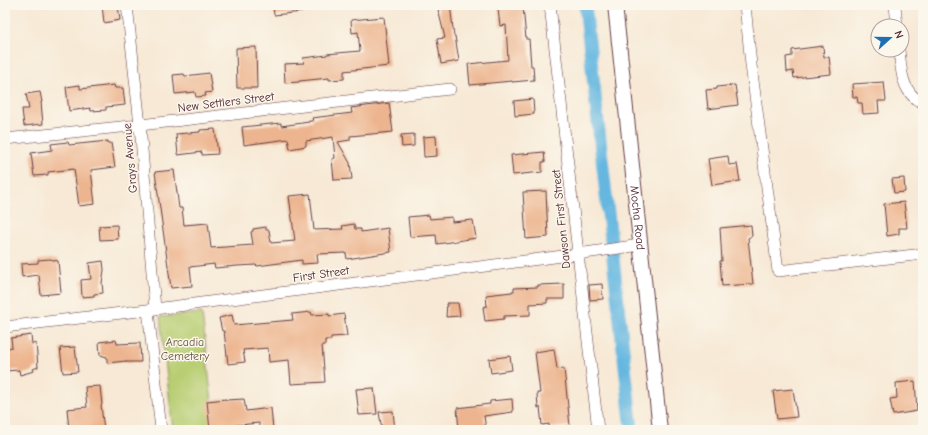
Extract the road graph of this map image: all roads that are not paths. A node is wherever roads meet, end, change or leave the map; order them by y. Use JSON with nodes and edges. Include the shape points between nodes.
{"nodes":[{"id":1,"x":127,"y":5,"type":"edge"},
{"id":2,"x":550,"y":5,"type":"edge"},
{"id":3,"x":615,"y":5,"type":"edge"},
{"id":4,"x":745,"y":5,"type":"edge"},
{"id":5,"x":894,"y":5,"type":"edge"},
{"id":6,"x":896,"y":18,"type":"edge"},
{"id":7,"x":900,"y":58,"type":"edge"},
{"id":8,"x":450,"y":88,"type":"dead end"},
{"id":9,"x":923,"y":103,"type":"edge"},
{"id":10,"x":140,"y":125,"type":"junction"},
{"id":11,"x":5,"y":139,"type":"edge"},
{"id":12,"x":640,"y":244,"type":"junction"},
{"id":13,"x":578,"y":254,"type":"junction"},
{"id":14,"x":923,"y":254,"type":"edge"},
{"id":15,"x":152,"y":310,"type":"junction"},
{"id":16,"x":5,"y":327,"type":"edge"},
{"id":17,"x":161,"y":430,"type":"edge"},
{"id":18,"x":598,"y":430,"type":"edge"},
{"id":19,"x":660,"y":430,"type":"edge"}],
"edges":[{"from":1,"to":10,"type":"street","name":"Grays Avenue"},
{"from":2,"to":13,"type":"street","name":"Dawson First Street"},
{"from":3,"to":12,"type":"street","name":"Mocha Road"},
{"from":4,"to":14,"type":"street","via":[[778,271]]},
{"from":5,"to":6,"type":"street"},
{"from":7,"to":9,"type":"street","via":[[906,88],[914,98]]},
{"from":8,"to":10,"type":"street","name":"New Settlers Street"},
{"from":10,"to":11,"type":"street","name":"New Settlers Street"},
{"from":10,"to":15,"type":"street","name":"Grays Avenue"},
{"from":12,"to":13,"type":"street","name":"First Street"},
{"from":12,"to":19,"type":"street","name":"Mocha Road"},
{"from":13,"to":15,"type":"street","name":"First Street"},
{"from":13,"to":18,"type":"street","name":"Dawson First Street"},
{"from":15,"to":16,"type":"street","name":"First Street"},
{"from":15,"to":17,"type":"street","name":"Grays Avenue"}]}
